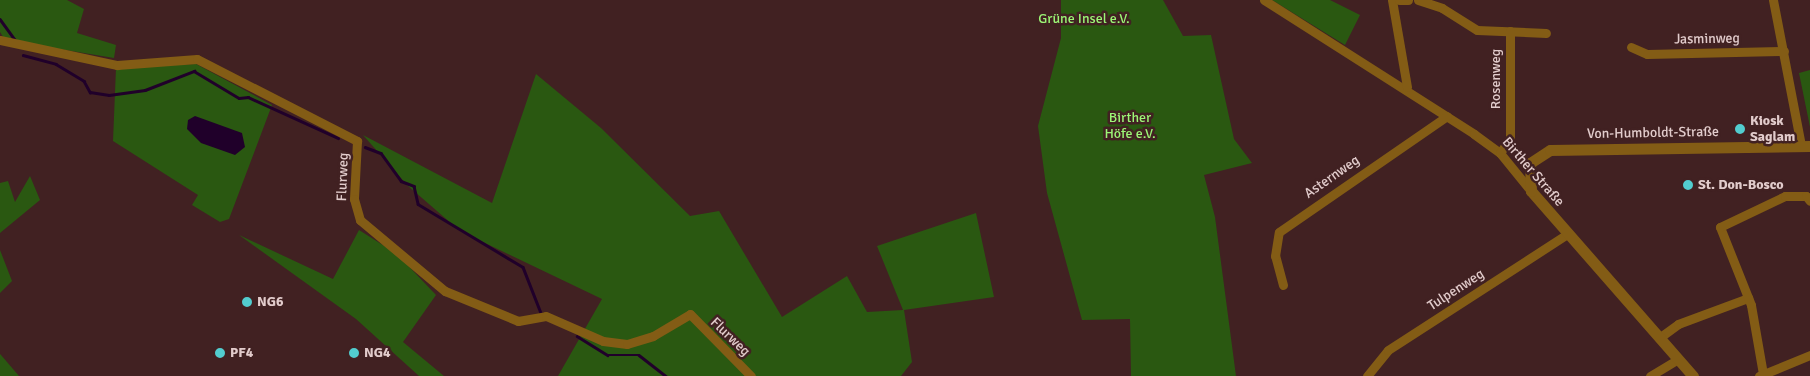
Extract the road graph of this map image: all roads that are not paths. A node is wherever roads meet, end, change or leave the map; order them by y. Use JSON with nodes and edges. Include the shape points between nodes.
{"nodes":[{"id":1,"x":1264,"y":0,"type":"edge"},
{"id":2,"x":1392,"y":0,"type":"edge"},
{"id":3,"x":1398,"y":0,"type":"edge"},
{"id":4,"x":1408,"y":0,"type":"edge"},
{"id":5,"x":1418,"y":0,"type":"edge"},
{"id":6,"x":1773,"y":0,"type":"edge"},
{"id":7,"x":1510,"y":31,"type":"junction"},
{"id":8,"x":1546,"y":33,"type":"dead end"},
{"id":9,"x":0,"y":40,"type":"edge"},
{"id":10,"x":1631,"y":48,"type":"dead end"},
{"id":11,"x":1784,"y":51,"type":"junction"},
{"id":12,"x":1408,"y":87,"type":"junction"},
{"id":13,"x":1447,"y":116,"type":"junction"},
{"id":14,"x":1806,"y":146,"type":"edge"},
{"id":15,"x":1500,"y":153,"type":"junction"},
{"id":16,"x":1531,"y":192,"type":"junction"},
{"id":17,"x":1808,"y":198,"type":"edge"},
{"id":18,"x":1567,"y":234,"type":"junction"},
{"id":19,"x":1283,"y":285,"type":"dead end"},
{"id":20,"x":1748,"y":298,"type":"junction"},
{"id":21,"x":1660,"y":338,"type":"junction"},
{"id":22,"x":1810,"y":355,"type":"edge"},
{"id":23,"x":1678,"y":359,"type":"junction"},
{"id":24,"x":1760,"y":375,"type":"edge"},
{"id":25,"x":751,"y":376,"type":"edge"},
{"id":26,"x":1368,"y":376,"type":"edge"},
{"id":27,"x":1650,"y":376,"type":"edge"},
{"id":28,"x":1692,"y":376,"type":"edge"}],
"edges":[{"from":1,"to":12,"type":"street","name":"Birther Straße","via":[[1290,21]]},
{"from":2,"to":12,"type":"street"},
{"from":3,"to":4,"type":"street"},
{"from":5,"to":7,"type":"street","name":"Rosenweg","via":[[1442,8],[1470,28]]},
{"from":6,"to":11,"type":"street"},
{"from":7,"to":8,"type":"street","name":"Rosenweg"},
{"from":7,"to":15,"type":"street","name":"Rosenweg","via":[[1510,138]]},
{"from":9,"to":25,"type":"street","name":"Flurweg","via":[[117,64],[196,59],[357,141],[360,160],[354,199],[360,220],[436,286],[518,321],[546,316],[602,340],[627,344],[653,336],[690,314]]},
{"from":10,"to":11,"type":"street","name":"Jasminweg","via":[[1647,54]]},
{"from":11,"to":14,"type":"street"},
{"from":12,"to":13,"type":"street","name":"Birther Straße"},
{"from":13,"to":15,"type":"street","name":"Birther Straße"},
{"from":13,"to":19,"type":"street","name":"Asternweg","via":[[1279,232],[1275,256]]},
{"from":14,"to":16,"type":"street","name":"Von-Humboldt-Straße","via":[[1550,150],[1530,162]]},
{"from":15,"to":16,"type":"street","name":"Birther Straße"},
{"from":16,"to":18,"type":"street","name":"Birther Straße"},
{"from":17,"to":20,"type":"street","via":[[1785,196],[1720,227]]},
{"from":18,"to":21,"type":"street","name":"Birther Straße"},
{"from":18,"to":26,"type":"street","name":"Tulpenweg","via":[[1388,350]]},
{"from":20,"to":21,"type":"street","via":[[1678,324]]},
{"from":20,"to":24,"type":"street"},
{"from":21,"to":23,"type":"street","name":"Birther Straße"},
{"from":22,"to":24,"type":"street"},
{"from":23,"to":27,"type":"street"},
{"from":23,"to":28,"type":"street","name":"Birther Straße"}]}
